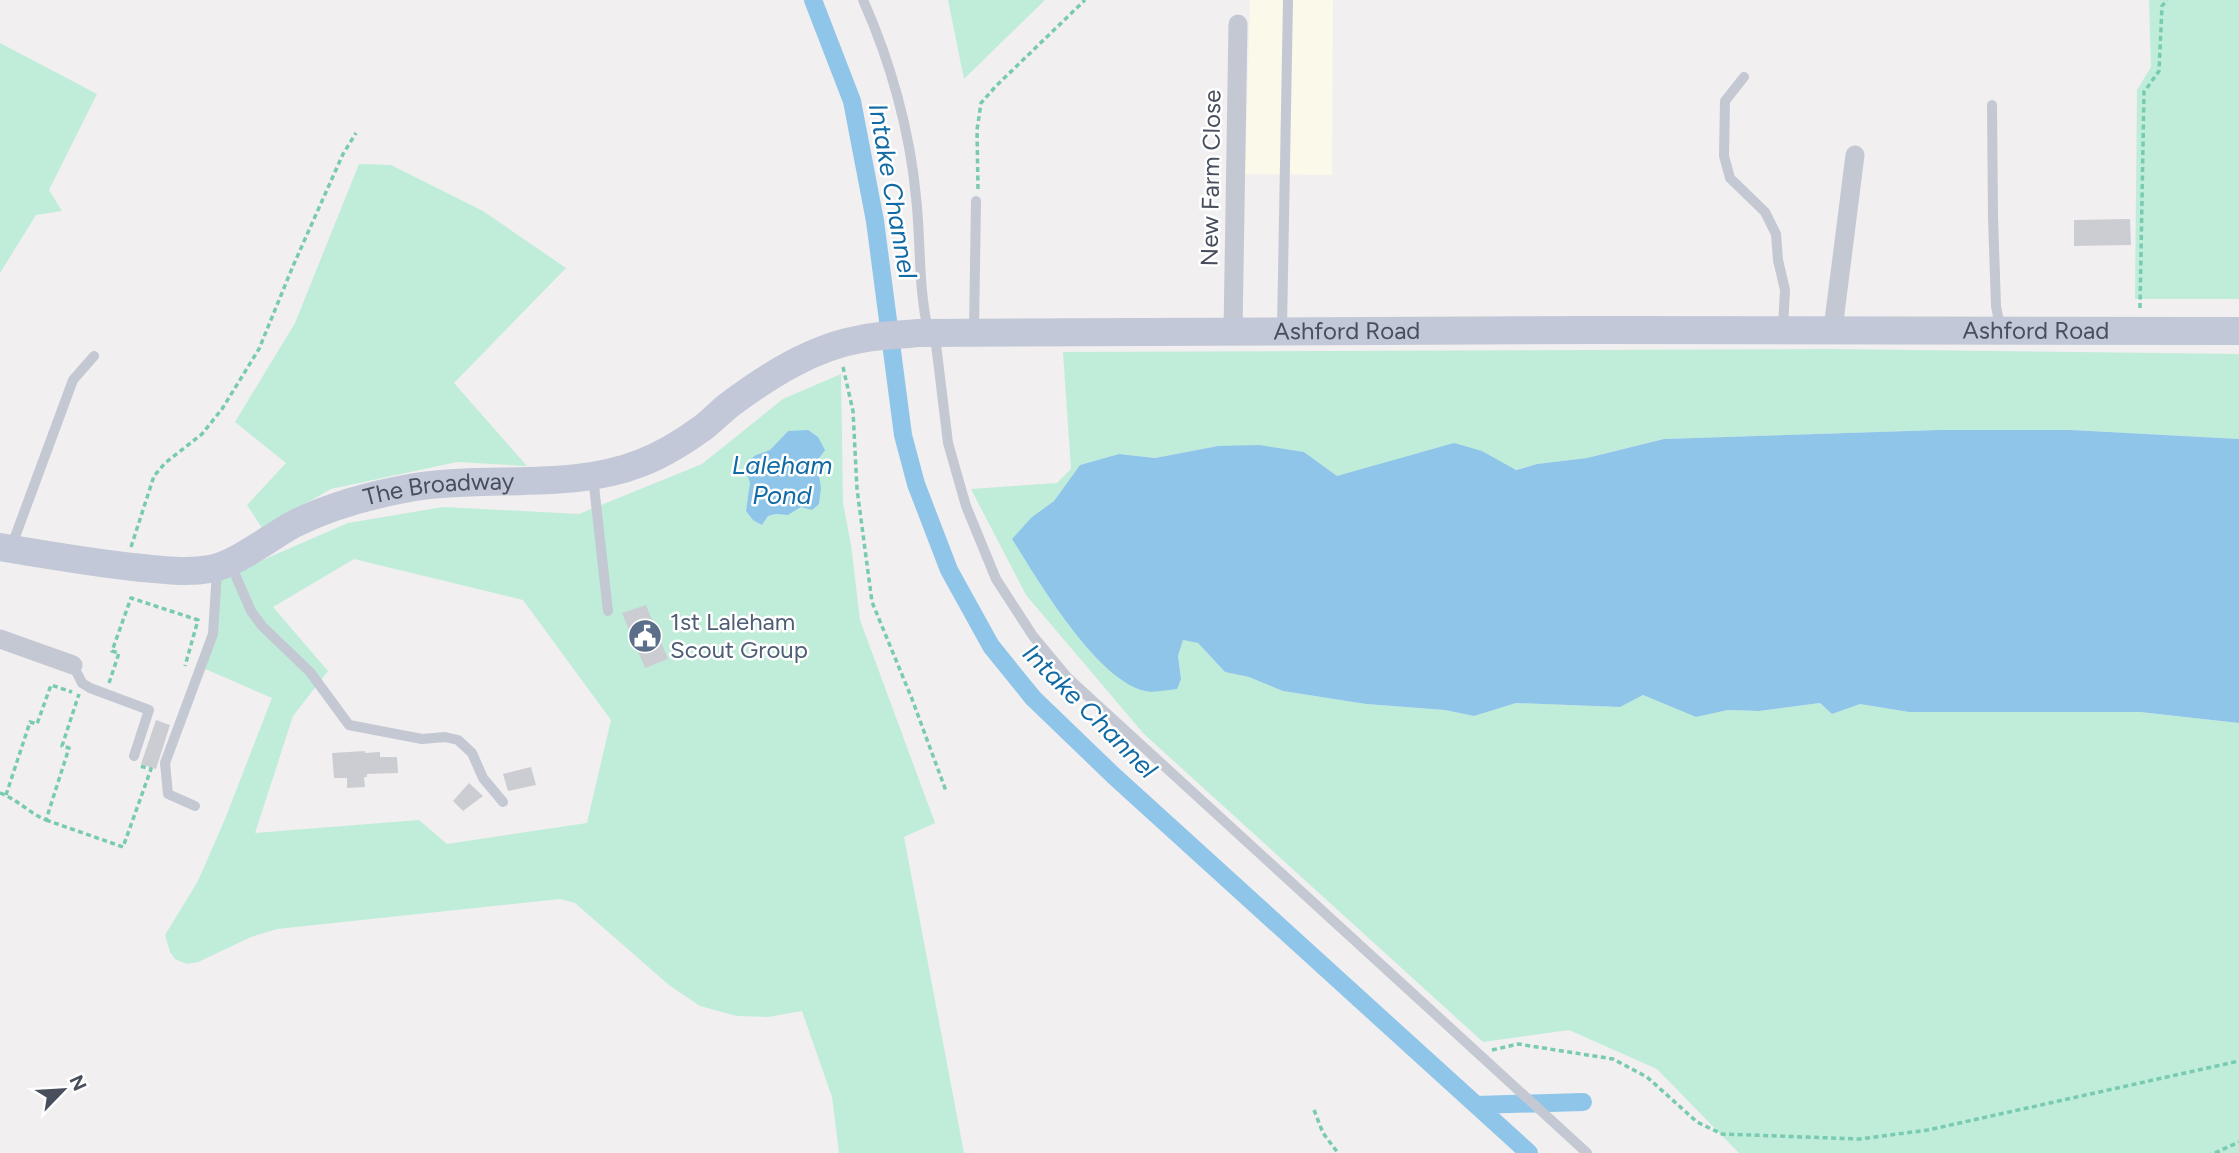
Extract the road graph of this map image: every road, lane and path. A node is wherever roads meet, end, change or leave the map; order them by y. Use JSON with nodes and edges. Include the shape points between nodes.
{"nodes":[{"id":1,"x":863,"y":0,"type":"edge"},
{"id":2,"x":1085,"y":0,"type":"edge"},
{"id":3,"x":1288,"y":0,"type":"edge"},
{"id":4,"x":2167,"y":0,"type":"edge"},
{"id":5,"x":1238,"y":24,"type":"dead end"},
{"id":6,"x":1744,"y":78,"type":"dead end"},
{"id":7,"x":1992,"y":105,"type":"dead end"},
{"id":8,"x":356,"y":133,"type":"dead end"},
{"id":9,"x":1854,"y":155,"type":"dead end"},
{"id":10,"x":976,"y":201,"type":"joint"},
{"id":11,"x":1833,"y":329,"type":"junction"},
{"id":12,"x":1783,"y":330,"type":"junction"},
{"id":13,"x":2000,"y":331,"type":"junction"},
{"id":14,"x":2139,"y":331,"type":"junction"},
{"id":15,"x":2239,"y":331,"type":"edge"},
{"id":16,"x":974,"y":332,"type":"junction"},
{"id":17,"x":1233,"y":332,"type":"junction"},
{"id":18,"x":1282,"y":332,"type":"junction"},
{"id":19,"x":927,"y":333,"type":"junction"},
{"id":20,"x":850,"y":341,"type":"junction"},
{"id":21,"x":94,"y":356,"type":"dead end"},
{"id":22,"x":593,"y":476,"type":"junction"},
{"id":23,"x":6,"y":548,"type":"edge"},
{"id":24,"x":223,"y":564,"type":"junction"},
{"id":25,"x":125,"y":566,"type":"junction"},
{"id":26,"x":608,"y":611,"type":"dead end"},
{"id":27,"x":0,"y":639,"type":"edge"},
{"id":28,"x":72,"y":665,"type":"joint"},
{"id":29,"x":184,"y":672,"type":"dead end"},
{"id":30,"x":105,"y":694,"type":"junction"},
{"id":31,"x":134,"y":756,"type":"joint"},
{"id":32,"x":946,"y":791,"type":"dead end"},
{"id":33,"x":0,"y":793,"type":"edge"},
{"id":34,"x":6,"y":795,"type":"junction"},
{"id":35,"x":503,"y":802,"type":"dead end"},
{"id":36,"x":195,"y":806,"type":"dead end"},
{"id":37,"x":46,"y":820,"type":"junction"},
{"id":38,"x":1476,"y":1053,"type":"junction"},
{"id":39,"x":2239,"y":1061,"type":"edge"},
{"id":40,"x":1314,"y":1110,"type":"dead end"},
{"id":41,"x":2239,"y":1142,"type":"edge"},
{"id":42,"x":1338,"y":1153,"type":"edge"},
{"id":43,"x":1587,"y":1153,"type":"edge"},
{"id":44,"x":2215,"y":1153,"type":"edge"}],
"edges":[{"from":1,"to":19,"type":"lane","via":[[896,94],[912,165]]},
{"from":2,"to":10,"type":"path","via":[[981,103]]},
{"from":3,"to":18,"type":"lane"},
{"from":4,"to":14,"type":"path","via":[[2162,6],[2159,71],[2144,92]]},
{"from":5,"to":17,"type":"street","name":"New Farm Close"},
{"from":6,"to":12,"type":"lane","via":[[1725,101],[1724,156],[1730,178],[1765,212],[1776,234],[1785,290]]},
{"from":7,"to":13,"type":"lane"},
{"from":8,"to":25,"type":"path","via":[[259,349],[202,434],[154,476]]},
{"from":9,"to":11,"type":"street","via":[[1845,189]]},
{"from":10,"to":16,"type":"lane"},
{"from":11,"to":12,"type":"main road","name":"Ashford Road"},
{"from":11,"to":13,"type":"main road","name":"Ashford Road"},
{"from":12,"to":18,"type":"main road","name":"Ashford Road"},
{"from":13,"to":14,"type":"main road","name":"Ashford Road"},
{"from":14,"to":15,"type":"main road","name":"Ashford Road"},
{"from":16,"to":17,"type":"main road","name":"Ashford Road"},
{"from":16,"to":19,"type":"main road","name":"Ashford Road"},
{"from":17,"to":18,"type":"main road","name":"Ashford Road"},
{"from":19,"to":20,"type":"main road","name":"Ashford Road"},
{"from":19,"to":38,"type":"lane","via":[[965,506],[996,579],[1033,636],[1068,678]]},
{"from":20,"to":22,"type":"main road","name":"The Broadway","via":[[825,348],[761,382],[673,448],[643,463]]},
{"from":20,"to":32,"type":"path","via":[[857,489],[872,602]]},
{"from":21,"to":23,"type":"lane","via":[[73,380]]},
{"from":22,"to":24,"type":"main road","name":"The Broadway","via":[[472,481],[366,497],[294,525]]},
{"from":22,"to":26,"type":"lane"},
{"from":23,"to":25,"type":"main road","name":"The Broadway"},
{"from":24,"to":25,"type":"main road","name":"The Broadway","via":[[179,572]]},
{"from":24,"to":35,"type":"lane","via":[[262,626],[310,672],[349,725],[458,740]]},
{"from":24,"to":36,"type":"lane","via":[[212,634],[164,763],[168,794]]},
{"from":27,"to":28,"type":"street"},
{"from":28,"to":30,"type":"lane","via":[[82,683]]},
{"from":29,"to":30,"type":"path","via":[[198,620],[131,598],[112,651],[119,653]]},
{"from":30,"to":31,"type":"lane","via":[[149,710]]},
{"from":31,"to":37,"type":"path","via":[[132,763],[151,769],[123,847]]},
{"from":33,"to":34,"type":"path"},
{"from":34,"to":37,"type":"path"},
{"from":34,"to":37,"type":"path","via":[[30,722],[37,724],[51,685],[79,695],[62,746],[69,748]]},
{"from":38,"to":39,"type":"path","via":[[1518,1044],[1613,1059],[1647,1077],[1697,1122],[1722,1134],[1860,1139],[1928,1130]]},
{"from":38,"to":43,"type":"lane"},
{"from":40,"to":42,"type":"path"},
{"from":41,"to":44,"type":"path"}]}
